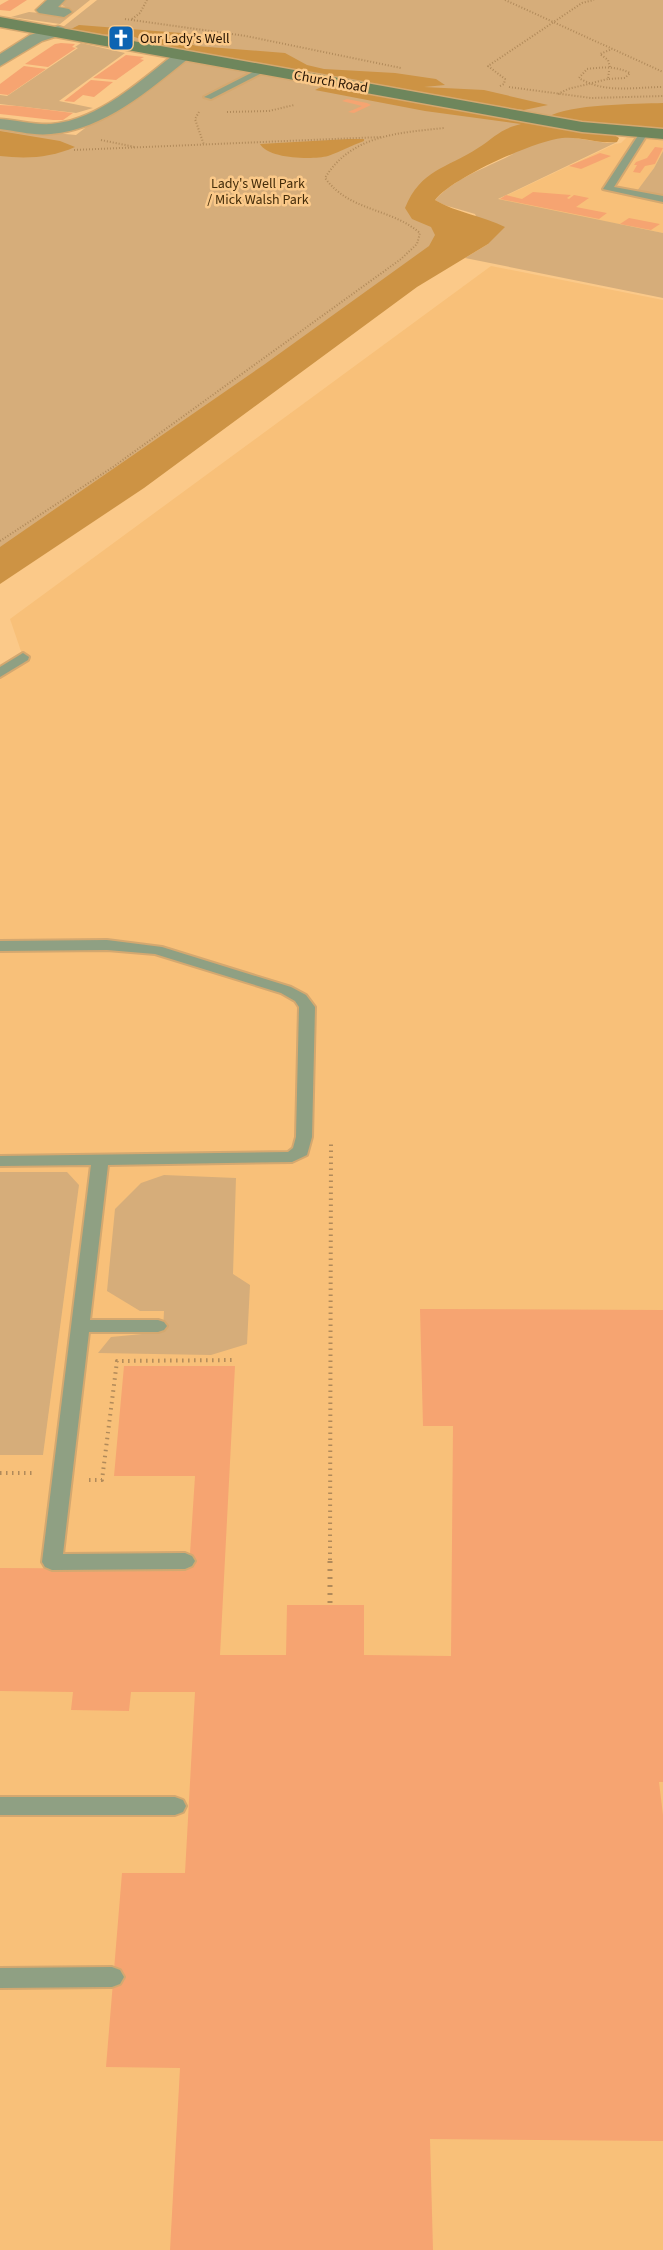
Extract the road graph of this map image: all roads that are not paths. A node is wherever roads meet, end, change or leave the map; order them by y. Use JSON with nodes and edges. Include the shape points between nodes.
{"nodes":[{"id":1,"x":0,"y":22,"type":"edge"},
{"id":2,"x":58,"y":31,"type":"junction"},
{"id":3,"x":183,"y":55,"type":"junction"},
{"id":4,"x":0,"y":62,"type":"edge"},
{"id":5,"x":264,"y":70,"type":"junction"},
{"id":6,"x":208,"y":97,"type":"road end"},
{"id":7,"x":0,"y":123,"type":"edge"},
{"id":8,"x":644,"y":133,"type":"junction"},
{"id":9,"x":663,"y":134,"type":"edge"},
{"id":10,"x":663,"y":200,"type":"edge"},
{"id":11,"x":23,"y":657,"type":"dead end"},
{"id":12,"x":0,"y":674,"type":"edge"},
{"id":13,"x":0,"y":946,"type":"edge"},
{"id":14,"x":0,"y":1161,"type":"edge"},
{"id":15,"x":100,"y":1161,"type":"junction"},
{"id":16,"x":81,"y":1326,"type":"junction"},
{"id":17,"x":158,"y":1326,"type":"dead end"},
{"id":18,"x":185,"y":1561,"type":"dead end"},
{"id":19,"x":0,"y":1806,"type":"edge"},
{"id":20,"x":176,"y":1806,"type":"dead end"},
{"id":21,"x":112,"y":1977,"type":"dead end"},
{"id":22,"x":0,"y":1978,"type":"edge"}],
"edges":[{"from":1,"to":2,"type":"street","name":"Church Road"},
{"from":2,"to":3,"type":"street","name":"Church Road"},
{"from":2,"to":4,"type":"street","via":[[36,38]]},
{"from":3,"to":5,"type":"street","name":"Church Road"},
{"from":3,"to":7,"type":"street","via":[[119,104],[71,126],[49,129]]},
{"from":5,"to":6,"type":"lane"},
{"from":5,"to":8,"type":"street","name":"Church Road","via":[[582,127]]},
{"from":8,"to":9,"type":"street","name":"Church Road"},
{"from":8,"to":10,"type":"lane","via":[[608,189]]},
{"from":11,"to":12,"type":"lane"},
{"from":13,"to":15,"type":"lane","via":[[107,945],[157,950],[286,990],[301,998],[307,1007],[301,1151],[279,1158]]},
{"from":14,"to":15,"type":"lane"},
{"from":15,"to":16,"type":"lane"},
{"from":16,"to":17,"type":"lane"},
{"from":16,"to":18,"type":"lane","via":[[52,1562]]},
{"from":19,"to":20,"type":"lane"},
{"from":21,"to":22,"type":"lane"}]}
